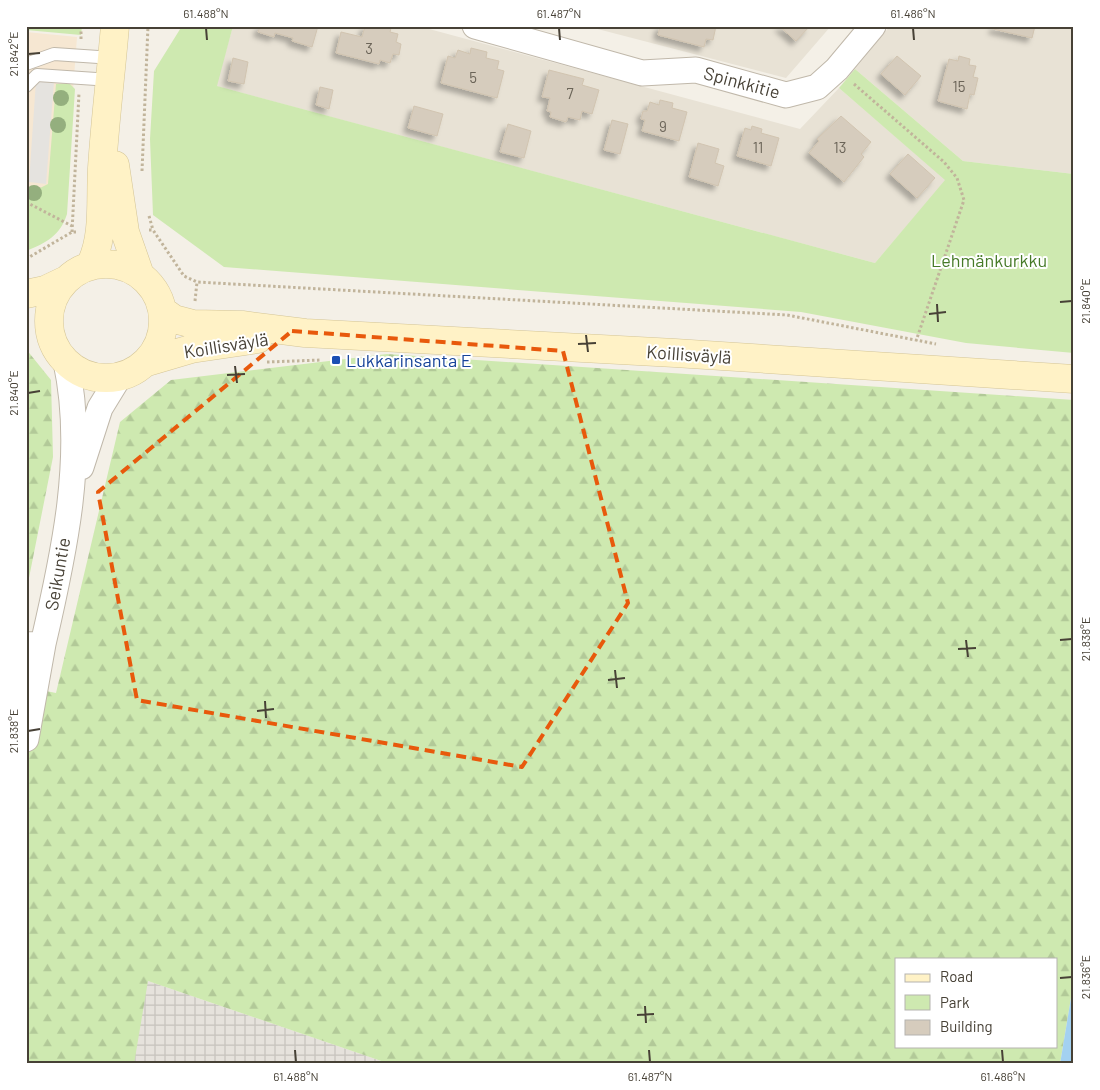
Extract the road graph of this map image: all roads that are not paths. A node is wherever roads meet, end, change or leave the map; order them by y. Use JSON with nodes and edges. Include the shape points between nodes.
{"nodes":[{"id":1,"x":115,"y":26,"type":"edge"},
{"id":2,"x":475,"y":26,"type":"edge"},
{"id":3,"x":873,"y":26,"type":"edge"},
{"id":4,"x":530,"y":33,"type":"edge"},
{"id":5,"x":26,"y":64,"type":"edge"},
{"id":6,"x":111,"y":77,"type":"junction"},
{"id":7,"x":26,"y":86,"type":"edge"},
{"id":8,"x":112,"y":233,"type":"junction"},
{"id":9,"x":90,"y":266,"type":"junction"},
{"id":10,"x":140,"y":274,"type":"junction"},
{"id":11,"x":66,"y":280,"type":"junction"},
{"id":12,"x":26,"y":294,"type":"edge"},
{"id":13,"x":163,"y":311,"type":"junction"},
{"id":14,"x":26,"y":326,"type":"edge"},
{"id":15,"x":305,"y":333,"type":"junction"},
{"id":16,"x":61,"y":356,"type":"junction"},
{"id":17,"x":147,"y":362,"type":"junction"},
{"id":18,"x":119,"y":377,"type":"junction"},
{"id":19,"x":1074,"y":379,"type":"edge"},
{"id":20,"x":69,"y":503,"type":"junction"},
{"id":21,"x":35,"y":645,"type":"edge"},
{"id":22,"x":26,"y":739,"type":"edge"}],
"edges":[{"from":1,"to":6,"type":"main road"},
{"from":2,"to":4,"type":"street","name":"Spinkkitie"},
{"from":3,"to":4,"type":"street","name":"Spinkkitie","via":[[837,69],[817,87],[786,95],[696,70],[642,73]]},
{"from":5,"to":6,"type":"lane","via":[[54,54],[80,56]]},
{"from":6,"to":7,"type":"lane","via":[[37,75]]},
{"from":6,"to":8,"type":"main road","via":[[102,167]]},
{"from":8,"to":9,"type":"main road"},
{"from":8,"to":10,"type":"main road"},
{"from":9,"to":10,"type":"main road","via":[[116,264]]},
{"from":9,"to":11,"type":"main road"},
{"from":10,"to":13,"type":"main road","via":[[152,286]]},
{"from":11,"to":12,"type":"main road","via":[[45,290]]},
{"from":11,"to":16,"type":"main road","via":[[50,311],[51,336]]},
{"from":13,"to":15,"type":"main road","name":"Koillisväylä","via":[[174,319],[193,324],[242,325]]},
{"from":13,"to":17,"type":"main road","via":[[161,339]]},
{"from":14,"to":16,"type":"main road","via":[[35,328]]},
{"from":15,"to":17,"type":"main road","name":"Koillisväylä","via":[[191,349]]},
{"from":15,"to":19,"type":"main road","name":"Koillisväylä"},
{"from":16,"to":18,"type":"main road","via":[[86,375],[107,379]]},
{"from":16,"to":20,"type":"street","name":"Seikuntie","via":[[72,392],[74,441]]},
{"from":17,"to":18,"type":"main road","via":[[134,372]]},
{"from":18,"to":20,"type":"street","name":"Seikuntie","via":[[100,408]]},
{"from":20,"to":21,"type":"street","name":"Seikuntie","via":[[54,595]]},
{"from":21,"to":22,"type":"street","name":"Seikuntie"}]}
